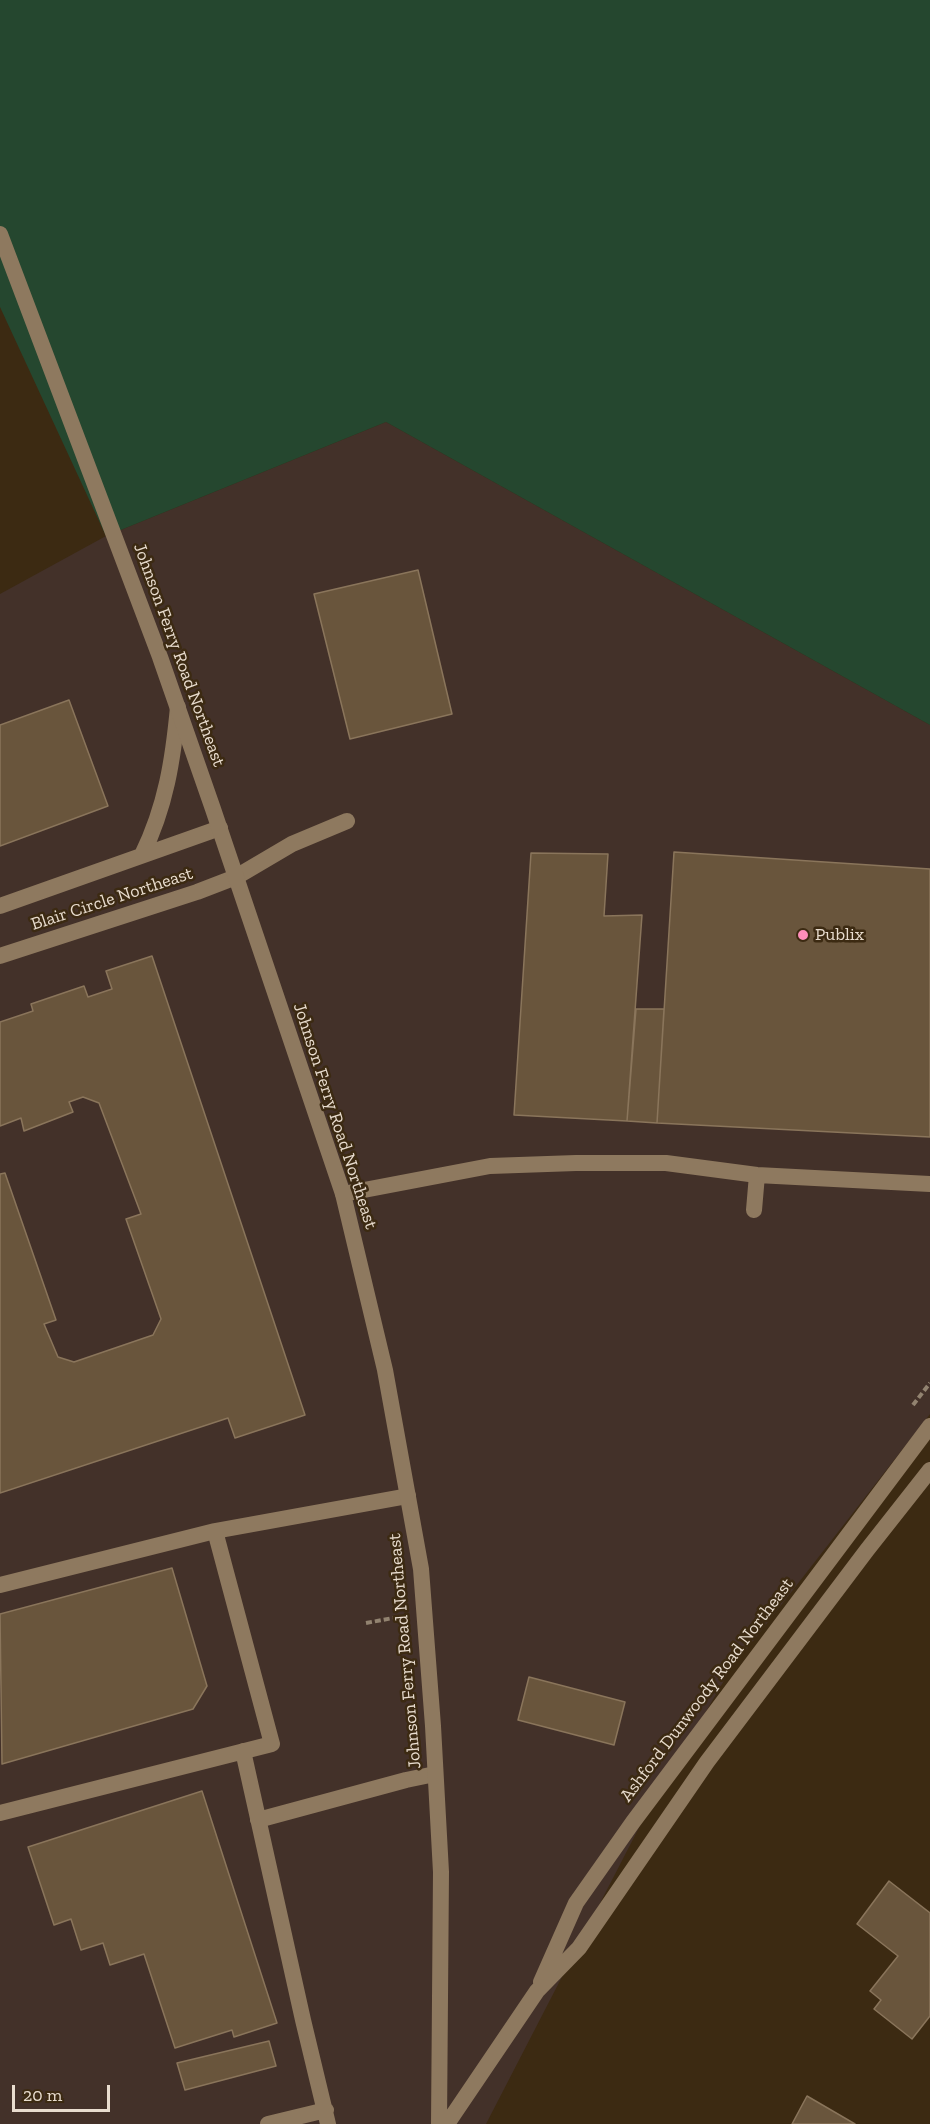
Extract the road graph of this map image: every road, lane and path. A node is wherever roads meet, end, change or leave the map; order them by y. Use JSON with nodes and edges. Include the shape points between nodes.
{"nodes":[{"id":1,"x":0,"y":234,"type":"edge"},
{"id":2,"x":178,"y":706,"type":"junction"},
{"id":3,"x":347,"y":821,"type":"dead end"},
{"id":4,"x":220,"y":828,"type":"junction"},
{"id":5,"x":142,"y":855,"type":"junction"},
{"id":6,"x":236,"y":877,"type":"junction"},
{"id":7,"x":0,"y":906,"type":"edge"},
{"id":8,"x":0,"y":956,"type":"edge"},
{"id":9,"x":757,"y":1175,"type":"junction"},
{"id":10,"x":930,"y":1184,"type":"edge"},
{"id":11,"x":343,"y":1194,"type":"junction"},
{"id":12,"x":754,"y":1210,"type":"dead end"},
{"id":13,"x":930,"y":1426,"type":"edge"},
{"id":14,"x":930,"y":1470,"type":"edge"},
{"id":15,"x":408,"y":1496,"type":"junction"},
{"id":16,"x":215,"y":1531,"type":"junction"},
{"id":17,"x":0,"y":1585,"type":"edge"},
{"id":18,"x":393,"y":1618,"type":"dead end"},
{"id":19,"x":366,"y":1623,"type":"dead end"},
{"id":20,"x":243,"y":1751,"type":"junction"},
{"id":21,"x":435,"y":1774,"type":"junction"},
{"id":22,"x":0,"y":1813,"type":"edge"},
{"id":23,"x":258,"y":1820,"type":"junction"},
{"id":24,"x":537,"y":1991,"type":"junction"},
{"id":25,"x":327,"y":2117,"type":"edge"},
{"id":26,"x":268,"y":2124,"type":"edge"},
{"id":27,"x":439,"y":2124,"type":"edge"},
{"id":28,"x":447,"y":2124,"type":"edge"}],
"edges":[{"from":1,"to":2,"type":"main road","name":"Johnson Ferry Road Northeast"},
{"from":2,"to":4,"type":"main road","name":"Johnson Ferry Road Northeast"},
{"from":2,"to":5,"type":"main road","name":"Blair Circle Northeast","via":[[164,799]]},
{"from":3,"to":6,"type":"main road","name":"Blair Circle Northeast","via":[[292,844]]},
{"from":4,"to":5,"type":"main road","name":"Blair Circle Northeast"},
{"from":4,"to":6,"type":"main road","name":"Johnson Ferry Road Northeast"},
{"from":5,"to":7,"type":"main road","name":"Blair Circle Northeast"},
{"from":6,"to":8,"type":"main road","name":"Blair Circle Northeast"},
{"from":6,"to":11,"type":"main road","name":"Johnson Ferry Road Northeast"},
{"from":9,"to":10,"type":"main road"},
{"from":9,"to":11,"type":"main road","via":[[666,1163],[490,1166]]},
{"from":9,"to":12,"type":"main road"},
{"from":11,"to":15,"type":"main road","name":"Johnson Ferry Road Northeast","via":[[385,1370]]},
{"from":13,"to":24,"type":"main road","name":"Ashford Dunwoody Road Northeast","via":[[576,1903]]},
{"from":14,"to":24,"type":"main road","name":"Ashford Dunwoody Road Northeast","via":[[707,1762],[579,1948]]},
{"from":15,"to":16,"type":"main road"},
{"from":15,"to":21,"type":"main road","name":"Johnson Ferry Road Northeast","via":[[421,1569]]},
{"from":16,"to":17,"type":"main road"},
{"from":16,"to":20,"type":"main road","via":[[272,1744]]},
{"from":18,"to":19,"type":"path"},
{"from":20,"to":22,"type":"main road"},
{"from":20,"to":23,"type":"main road"},
{"from":21,"to":23,"type":"main road"},
{"from":21,"to":27,"type":"main road","name":"Johnson Ferry Road Northeast","via":[[441,1872]]},
{"from":23,"to":25,"type":"main road"},
{"from":24,"to":28,"type":"main road","name":"Ashford Dunwoody Road Northeast"},
{"from":25,"to":26,"type":"main road"}]}
